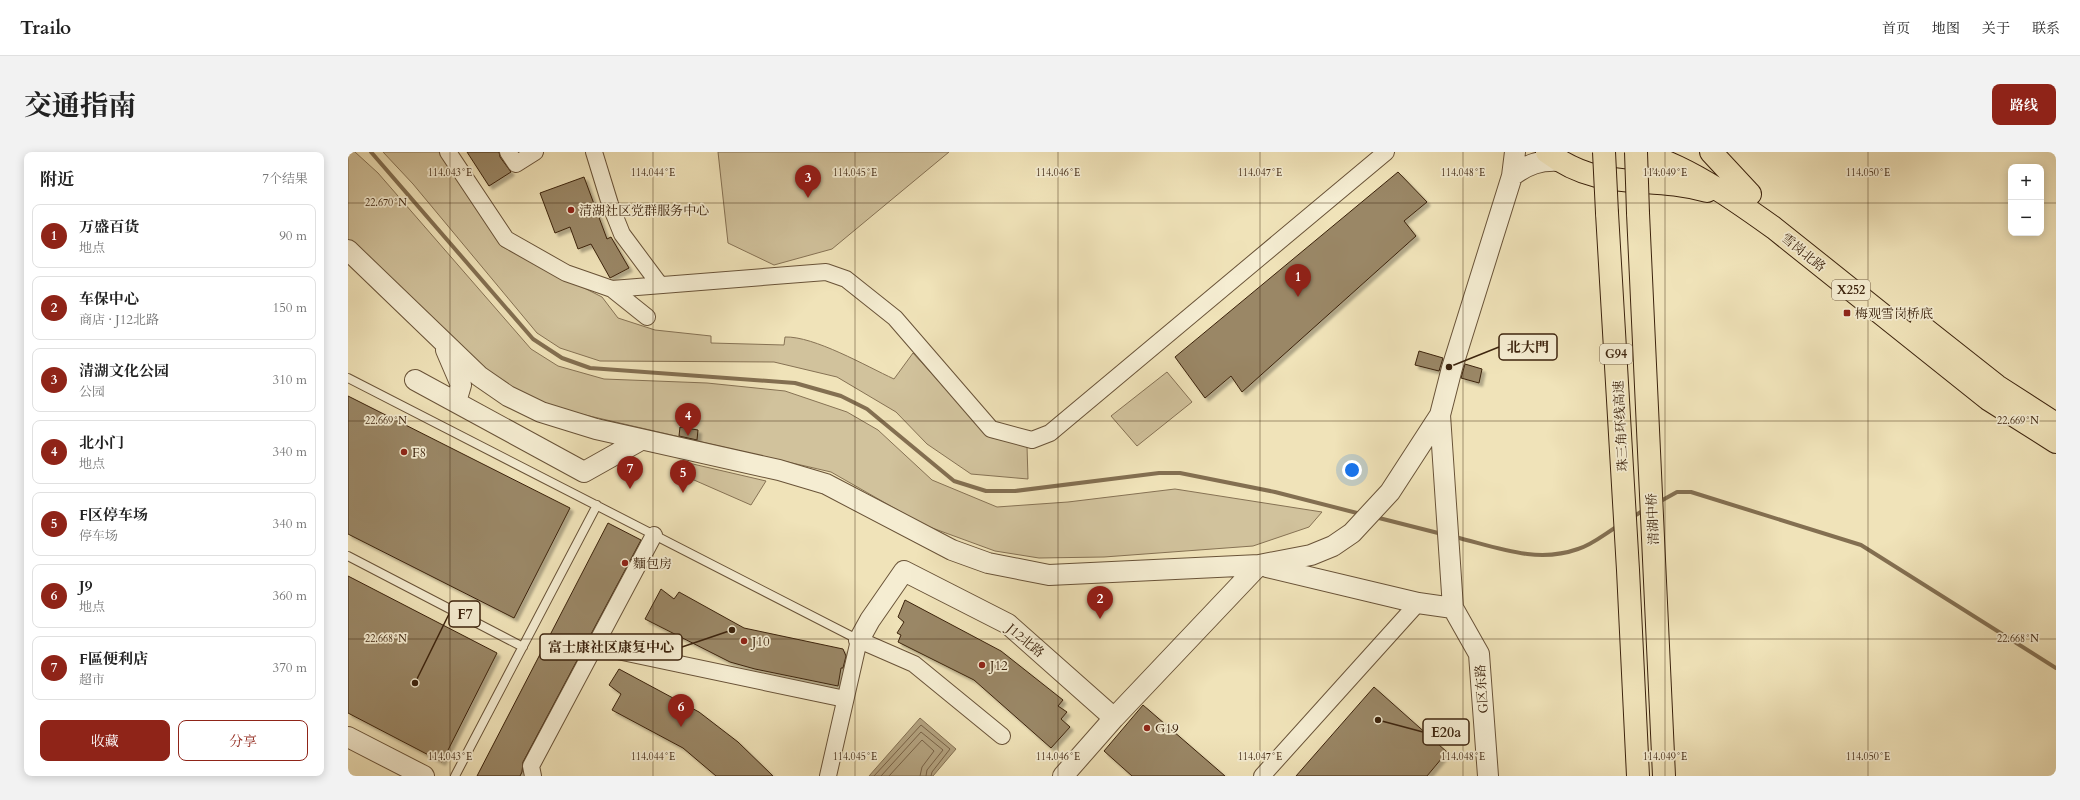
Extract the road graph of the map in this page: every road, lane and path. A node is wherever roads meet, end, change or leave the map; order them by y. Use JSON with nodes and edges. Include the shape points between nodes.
{"nodes":[{"id":1,"x":448,"y":152,"type":"edge"},
{"id":2,"x":508,"y":152,"type":"edge"},
{"id":3,"x":535,"y":152,"type":"edge"},
{"id":4,"x":594,"y":152,"type":"edge"},
{"id":5,"x":1386,"y":152,"type":"edge"},
{"id":6,"x":1514,"y":152,"type":"edge"},
{"id":7,"x":1604,"y":152,"type":"edge"},
{"id":8,"x":1640,"y":152,"type":"edge"},
{"id":9,"x":1680,"y":152,"type":"edge"},
{"id":10,"x":1711,"y":152,"type":"edge"},
{"id":11,"x":1553,"y":156,"type":"edge"},
{"id":12,"x":1512,"y":176,"type":"junction"},
{"id":13,"x":1746,"y":199,"type":"junction"},
{"id":14,"x":348,"y":250,"type":"edge"},
{"id":15,"x":660,"y":285,"type":"junction"},
{"id":16,"x":612,"y":289,"type":"junction"},
{"id":17,"x":647,"y":317,"type":"dead end"},
{"id":18,"x":442,"y":341,"type":"junction"},
{"id":19,"x":348,"y":378,"type":"edge"},
{"id":20,"x":415,"y":380,"type":"dead end"},
{"id":21,"x":456,"y":402,"type":"junction"},
{"id":22,"x":1440,"y":415,"type":"junction"},
{"id":23,"x":2056,"y":424,"type":"edge"},
{"id":24,"x":641,"y":440,"type":"junction"},
{"id":25,"x":2056,"y":442,"type":"edge"},
{"id":26,"x":1650,"y":480,"type":"joint"},
{"id":27,"x":1624,"y":495,"type":"joint"},
{"id":28,"x":597,"y":505,"type":"junction"},
{"id":29,"x":654,"y":535,"type":"junction"},
{"id":30,"x":348,"y":556,"type":"edge"},
{"id":31,"x":1259,"y":565,"type":"junction"},
{"id":32,"x":1418,"y":603,"type":"junction"},
{"id":33,"x":1453,"y":608,"type":"junction"},
{"id":34,"x":859,"y":640,"type":"junction"},
{"id":35,"x":594,"y":646,"type":"junction"},
{"id":36,"x":523,"y":647,"type":"junction"},
{"id":37,"x":1660,"y":687,"type":"junction"},
{"id":38,"x":1634,"y":689,"type":"junction"},
{"id":39,"x":845,"y":699,"type":"junction"},
{"id":40,"x":1114,"y":718,"type":"junction"},
{"id":41,"x":1002,"y":736,"type":"dead end"},
{"id":42,"x":348,"y":737,"type":"edge"},
{"id":43,"x":424,"y":776,"type":"edge"},
{"id":44,"x":455,"y":776,"type":"edge"},
{"id":45,"x":533,"y":776,"type":"edge"},
{"id":46,"x":828,"y":776,"type":"edge"},
{"id":47,"x":1063,"y":776,"type":"edge"},
{"id":48,"x":1262,"y":776,"type":"edge"},
{"id":49,"x":1488,"y":776,"type":"edge"},
{"id":50,"x":1628,"y":776,"type":"edge"},
{"id":51,"x":1638,"y":776,"type":"edge"},
{"id":52,"x":1664,"y":776,"type":"edge"},
{"id":53,"x":1671,"y":776,"type":"edge"}],
"edges":[{"from":1,"to":16,"type":"street","via":[[506,239],[566,273]]},
{"from":2,"to":3,"type":"street","via":[[516,164]]},
{"from":4,"to":15,"type":"street","via":[[622,234]]},
{"from":5,"to":15,"type":"street","via":[[1050,433],[1032,440],[991,429],[895,318],[846,279],[826,272]]},
{"from":6,"to":12,"type":"street"},
{"from":7,"to":27,"type":"main road","name":"珠三角环线高速","number":"G94","bridge":true},
{"from":8,"to":13,"type":"main road","name":"雪岗北路","number":"X252"},
{"from":8,"to":26,"type":"main road","name":"珠三角环线高速","number":"G94","bridge":true,"via":[[1638,213]]},
{"from":9,"to":13,"type":"main road","name":"雪岗北路","number":"X252","via":[[1718,173]]},
{"from":10,"to":13,"type":"main road"},
{"from":11,"to":12,"type":"street","via":[[1526,165]]},
{"from":11,"to":13,"type":"main road","via":[[1577,171],[1600,178],[1694,188]]},
{"from":12,"to":22,"type":"street","via":[[1452,368]]},
{"from":13,"to":23,"type":"main road","name":"雪岗北路","number":"X252","via":[[1997,386]]},
{"from":13,"to":25,"type":"main road","name":"雪岗北路","number":"X252","via":[[1774,228],[1988,399]]},
{"from":14,"to":18,"type":"street"},
{"from":15,"to":16,"type":"street"},
{"from":16,"to":17,"type":"street"},
{"from":18,"to":21,"type":"street","via":[[462,384]]},
{"from":18,"to":24,"type":"street","via":[[478,376],[508,396],[542,412]]},
{"from":19,"to":28,"type":"lane"},
{"from":20,"to":21,"type":"street"},
{"from":21,"to":24,"type":"street","via":[[584,472]]},
{"from":22,"to":31,"type":"street","via":[[1390,492],[1352,533],[1333,546],[1311,555]]},
{"from":22,"to":33,"type":"street"},
{"from":24,"to":31,"type":"street","via":[[779,470],[826,484],[952,550],[988,563],[1049,575]]},
{"from":26,"to":37,"type":"main road","name":"清湖中桥","number":"G94"},
{"from":27,"to":38,"type":"main road","name":"清湖中桥","number":"G94"},
{"from":28,"to":29,"type":"lane"},
{"from":28,"to":36,"type":"lane"},
{"from":29,"to":34,"type":"lane"},
{"from":29,"to":35,"type":"street"},
{"from":30,"to":36,"type":"lane"},
{"from":31,"to":32,"type":"street"},
{"from":31,"to":40,"type":"street"},
{"from":32,"to":33,"type":"street"},
{"from":32,"to":48,"type":"street"},
{"from":33,"to":49,"type":"street","name":"G区东路","via":[[1479,654]]},
{"from":34,"to":39,"type":"street"},
{"from":34,"to":40,"type":"street","name":"J12北路","via":[[904,571],[1008,624]]},
{"from":34,"to":41,"type":"street","via":[[914,664]]},
{"from":35,"to":39,"type":"street"},
{"from":35,"to":45,"type":"street","via":[[531,766]]},
{"from":36,"to":44,"type":"lane"},
{"from":37,"to":52,"type":"main road","number":"G94"},
{"from":37,"to":53,"type":"main road"},
{"from":38,"to":50,"type":"main road"},
{"from":38,"to":51,"type":"main road","number":"G94"},
{"from":39,"to":46,"type":"street"},
{"from":40,"to":47,"type":"street"},
{"from":42,"to":43,"type":"street"}]}
